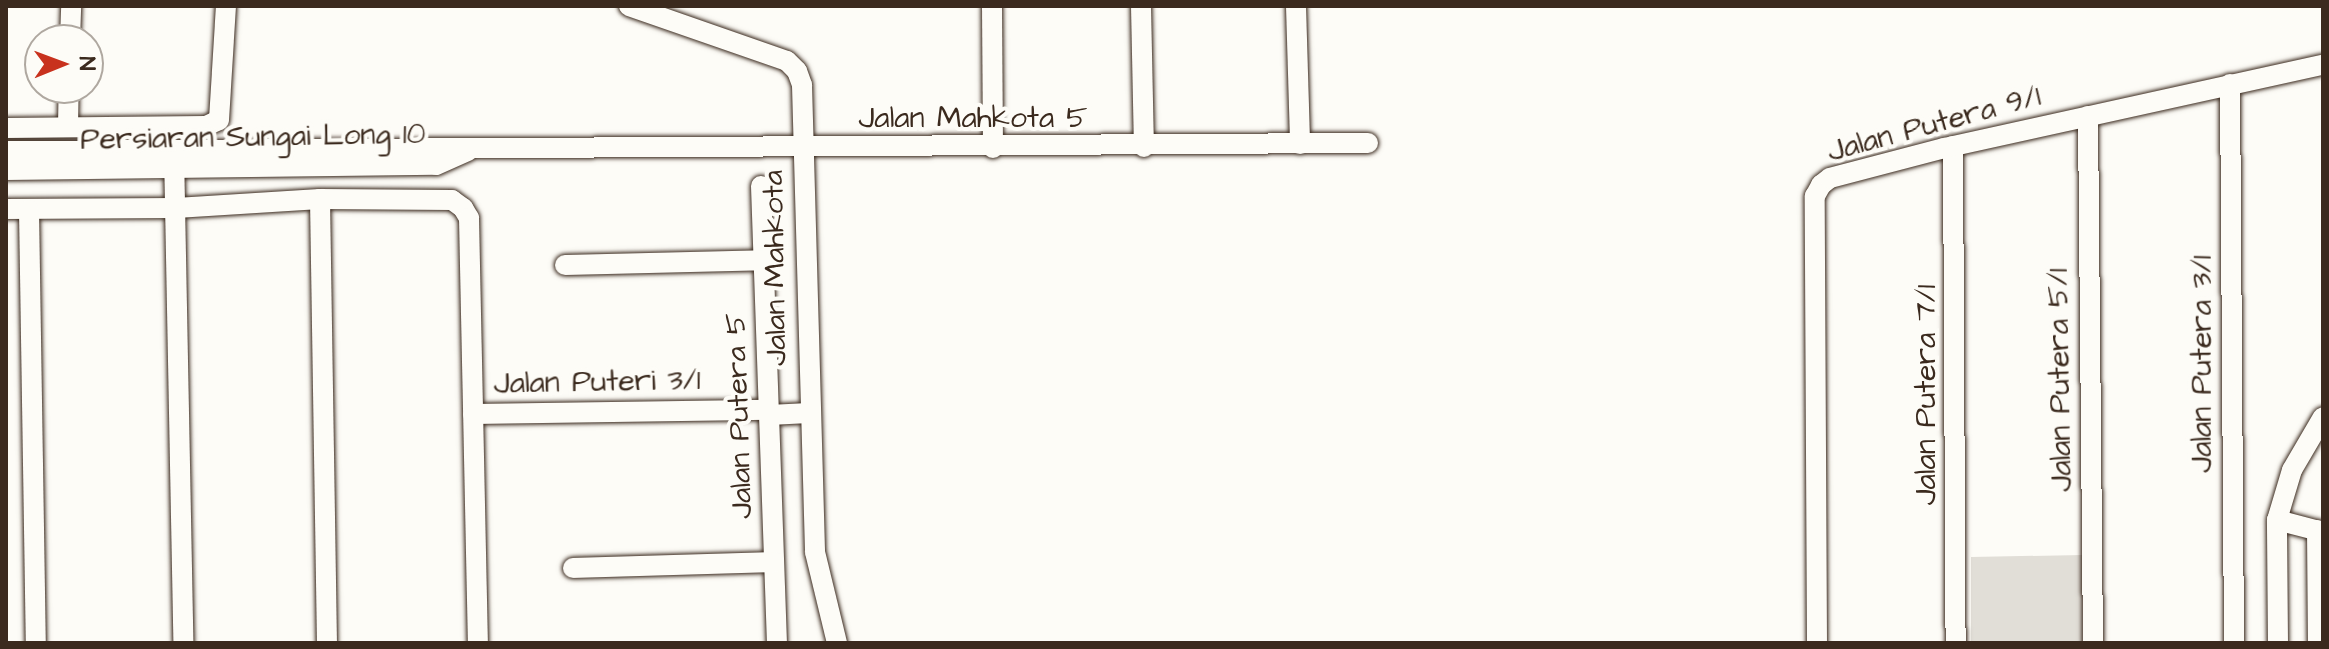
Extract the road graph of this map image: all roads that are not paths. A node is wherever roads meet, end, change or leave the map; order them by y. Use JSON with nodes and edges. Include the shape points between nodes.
{"nodes":[{"id":1,"x":226,"y":6,"type":"edge"},
{"id":2,"x":629,"y":6,"type":"edge"},
{"id":3,"x":992,"y":6,"type":"edge"},
{"id":4,"x":1141,"y":6,"type":"edge"},
{"id":5,"x":1296,"y":6,"type":"edge"},
{"id":6,"x":2323,"y":65,"type":"edge"},
{"id":7,"x":2230,"y":84,"type":"junction"},
{"id":8,"x":69,"y":104,"type":"edge"},
{"id":9,"x":2088,"y":116,"type":"junction"},
{"id":10,"x":68,"y":127,"type":"junction"},
{"id":11,"x":6,"y":128,"type":"edge"},
{"id":12,"x":1368,"y":143,"type":"dead end"},
{"id":13,"x":1300,"y":144,"type":"junction"},
{"id":14,"x":1953,"y":146,"type":"junction"},
{"id":15,"x":1144,"y":147,"type":"junction"},
{"id":16,"x":993,"y":148,"type":"junction"},
{"id":17,"x":802,"y":149,"type":"junction"},
{"id":18,"x":6,"y":151,"type":"edge"},
{"id":19,"x":468,"y":151,"type":"joint"},
{"id":20,"x":174,"y":161,"type":"junction"},
{"id":21,"x":6,"y":170,"type":"edge"},
{"id":22,"x":761,"y":186,"type":"dead end"},
{"id":23,"x":320,"y":199,"type":"junction"},
{"id":24,"x":176,"y":208,"type":"junction"},
{"id":25,"x":6,"y":209,"type":"edge"},
{"id":26,"x":29,"y":210,"type":"junction"},
{"id":27,"x":764,"y":260,"type":"junction"},
{"id":28,"x":565,"y":265,"type":"dead end"},
{"id":29,"x":808,"y":408,"type":"junction"},
{"id":30,"x":769,"y":410,"type":"junction"},
{"id":31,"x":473,"y":414,"type":"junction"},
{"id":32,"x":2323,"y":417,"type":"edge"},
{"id":33,"x":2277,"y":520,"type":"junction"},
{"id":34,"x":2320,"y":531,"type":"edge"},
{"id":35,"x":774,"y":562,"type":"junction"},
{"id":36,"x":573,"y":568,"type":"dead end"},
{"id":37,"x":36,"y":643,"type":"edge"},
{"id":38,"x":183,"y":643,"type":"edge"},
{"id":39,"x":327,"y":643,"type":"edge"},
{"id":40,"x":478,"y":643,"type":"edge"},
{"id":41,"x":777,"y":643,"type":"edge"},
{"id":42,"x":837,"y":643,"type":"edge"},
{"id":43,"x":1817,"y":643,"type":"edge"},
{"id":44,"x":1956,"y":643,"type":"edge"},
{"id":45,"x":2093,"y":643,"type":"edge"},
{"id":46,"x":2234,"y":643,"type":"edge"},
{"id":47,"x":2278,"y":643,"type":"edge"},
{"id":48,"x":2318,"y":643,"type":"edge"}],
"edges":[{"from":1,"to":10,"type":"street","via":[[219,120],[206,126]]},
{"from":2,"to":17,"type":"street","name":"Jalan Mahkota","via":[[787,61],[802,85]]},
{"from":3,"to":16,"type":"street"},
{"from":4,"to":15,"type":"street"},
{"from":5,"to":13,"type":"street"},
{"from":6,"to":7,"type":"street","name":"Jalan Putera 9/1"},
{"from":7,"to":9,"type":"street","name":"Jalan Putera 9/1"},
{"from":7,"to":46,"type":"street","name":"Jalan Putera 3/1"},
{"from":8,"to":10,"type":"street"},
{"from":9,"to":14,"type":"street","name":"Jalan Putera 9/1"},
{"from":9,"to":45,"type":"street","name":"Jalan Putera 5/1"},
{"from":10,"to":11,"type":"street"},
{"from":12,"to":13,"type":"street"},
{"from":13,"to":15,"type":"street"},
{"from":14,"to":43,"type":"street","name":"Jalan Putera 9/1","via":[[1830,178],[1815,196]]},
{"from":14,"to":44,"type":"street","name":"Jalan Putera 7/1"},
{"from":15,"to":16,"type":"street","name":"Jalan Mahkota 5"},
{"from":16,"to":17,"type":"street","name":"Jalan Mahkota 5"},
{"from":17,"to":19,"type":"street","name":"Jalan Mahkota 5"},
{"from":17,"to":29,"type":"street","name":"Jalan Mahkota"},
{"from":18,"to":20,"type":"street","name":"Persiaran Sungai Long 10"},
{"from":19,"to":20,"type":"street","name":"Persiaran Sungai Long 10","via":[[437,145]]},
{"from":20,"to":21,"type":"street","name":"Persiaran Sungai Long 10"},
{"from":20,"to":24,"type":"street"},
{"from":22,"to":27,"type":"street","name":"Jalan Putera 5"},
{"from":23,"to":24,"type":"street"},
{"from":23,"to":31,"type":"street","via":[[452,200],[463,208],[469,218]]},
{"from":23,"to":39,"type":"street"},
{"from":24,"to":26,"type":"street"},
{"from":24,"to":38,"type":"street"},
{"from":25,"to":26,"type":"street"},
{"from":26,"to":37,"type":"street"},
{"from":27,"to":28,"type":"street"},
{"from":27,"to":30,"type":"street","name":"Jalan Putera 5"},
{"from":29,"to":30,"type":"street","name":"Jalan Puteri 3/1"},
{"from":29,"to":42,"type":"street","name":"Jalan Mahkota","via":[[815,552]]},
{"from":30,"to":31,"type":"street","name":"Jalan Puteri 3/1"},
{"from":30,"to":35,"type":"street","name":"Jalan Putera 5"},
{"from":31,"to":40,"type":"street"},
{"from":32,"to":33,"type":"street","via":[[2292,470]]},
{"from":33,"to":34,"type":"street"},
{"from":33,"to":47,"type":"street"},
{"from":34,"to":48,"type":"street"},
{"from":35,"to":36,"type":"street"},
{"from":35,"to":41,"type":"street","name":"Jalan Putera 5"}]}
